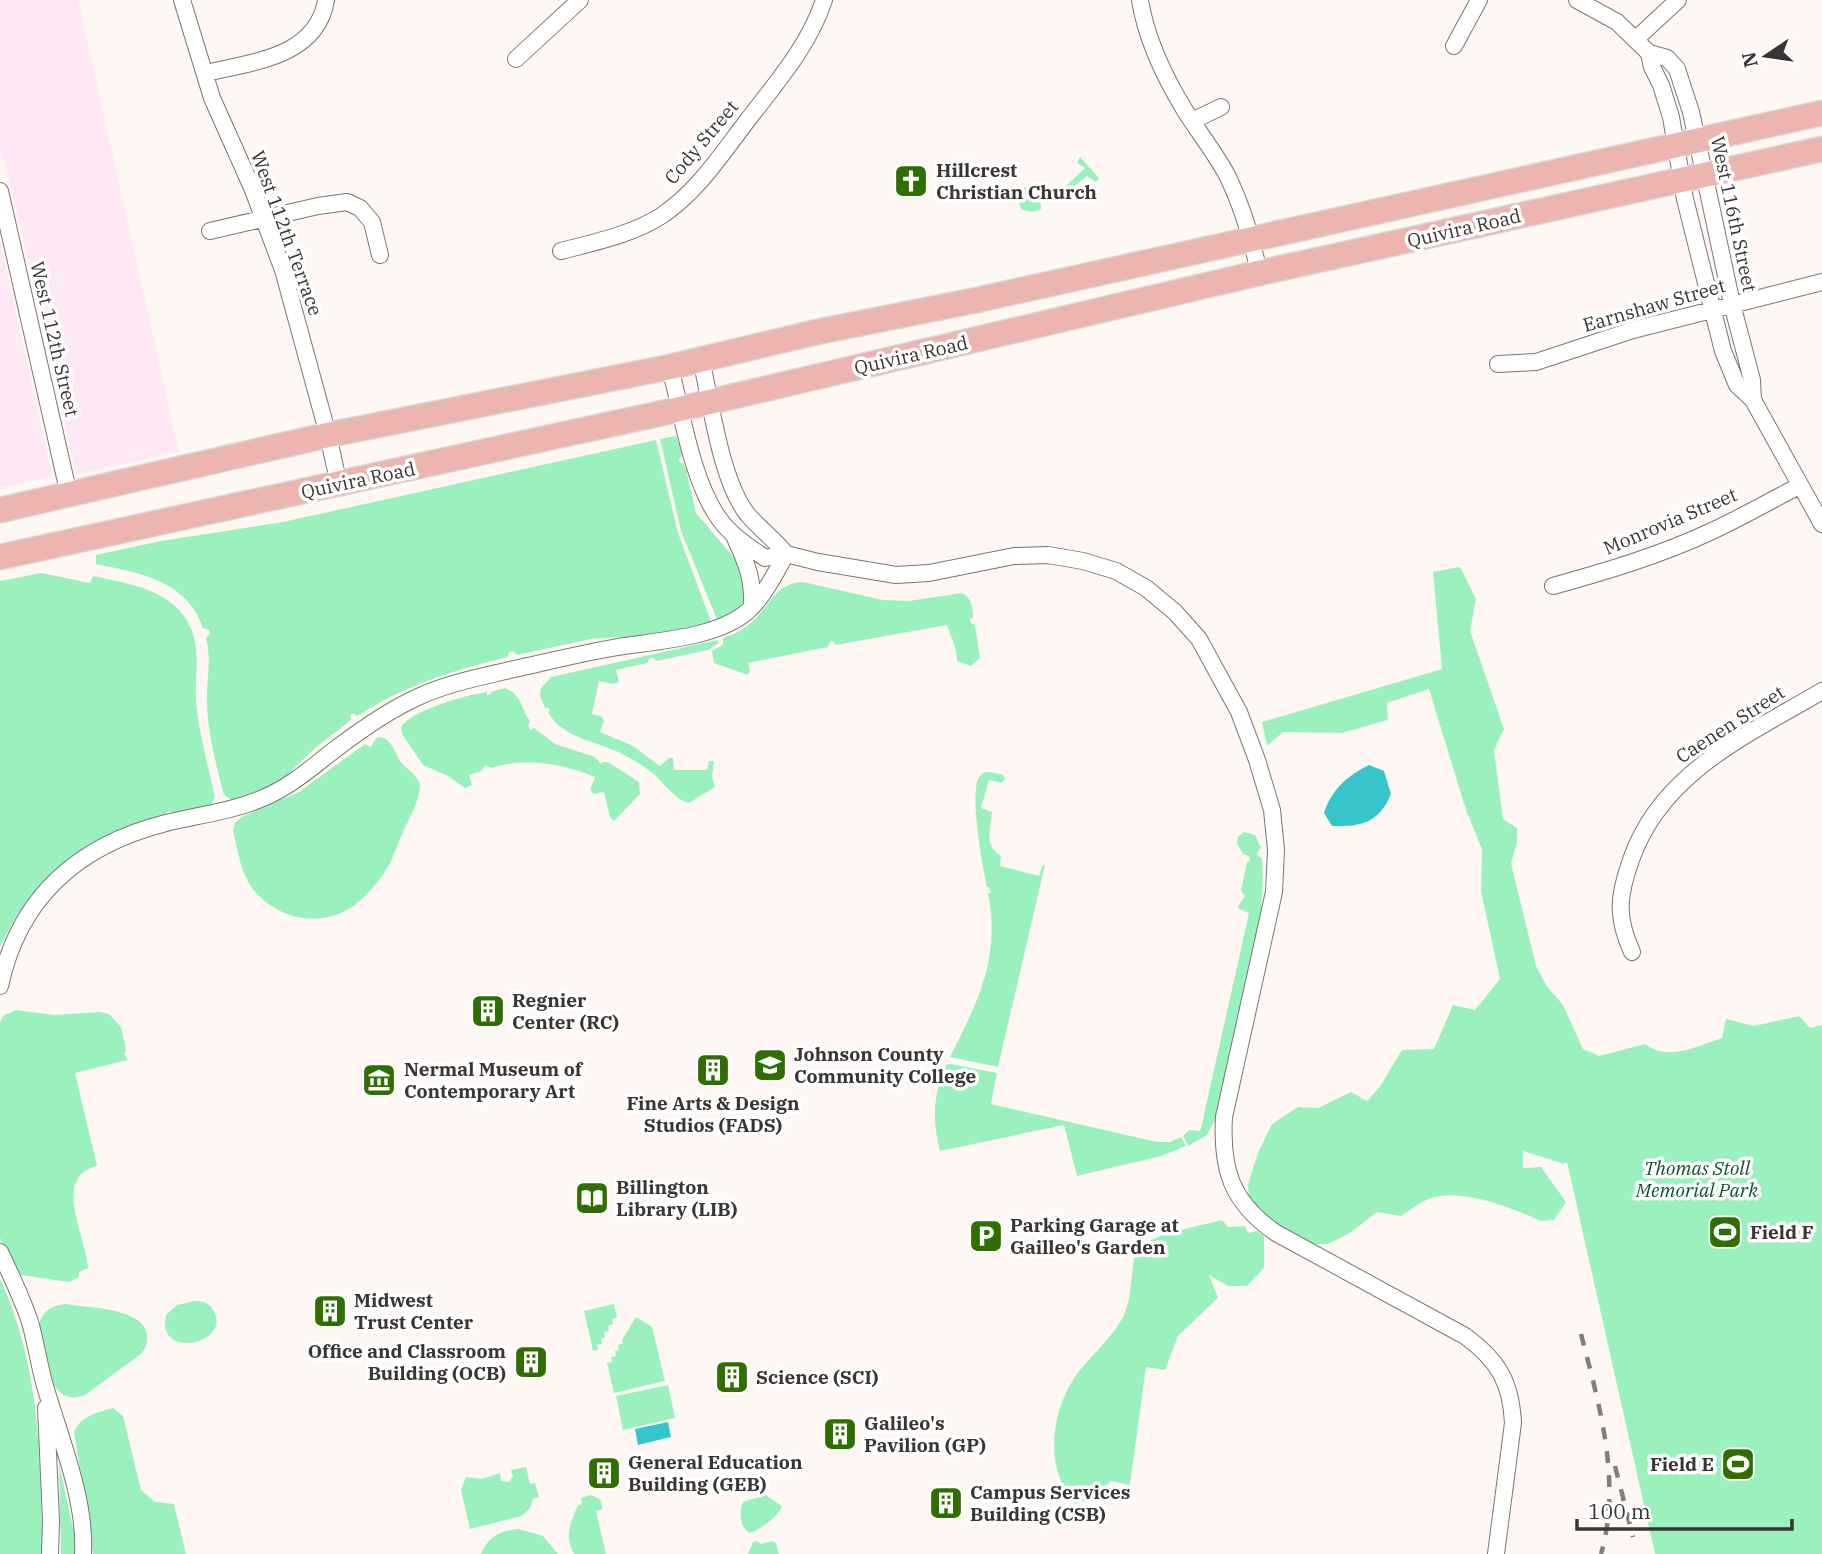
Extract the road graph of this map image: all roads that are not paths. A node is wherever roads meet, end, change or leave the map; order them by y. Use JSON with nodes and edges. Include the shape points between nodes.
{"nodes":[{"id":1,"x":182,"y":0,"type":"edge"},
{"id":2,"x":326,"y":0,"type":"edge"},
{"id":3,"x":824,"y":0,"type":"edge"},
{"id":4,"x":1140,"y":0,"type":"edge"},
{"id":5,"x":1479,"y":0,"type":"edge"},
{"id":6,"x":1577,"y":0,"type":"edge"},
{"id":7,"x":1678,"y":0,"type":"edge"},
{"id":8,"x":573,"y":2,"type":"edge"},
{"id":9,"x":1636,"y":39,"type":"junction"},
{"id":10,"x":1454,"y":46,"type":"dead end"},
{"id":11,"x":516,"y":59,"type":"dead end"},
{"id":12,"x":206,"y":73,"type":"junction"},
{"id":13,"x":1221,"y":107,"type":"dead end"},
{"id":14,"x":1822,"y":113,"type":"edge"},
{"id":15,"x":1192,"y":121,"type":"junction"},
{"id":16,"x":1686,"y":142,"type":"junction"},
{"id":17,"x":1822,"y":149,"type":"edge"},
{"id":18,"x":1693,"y":177,"type":"junction"},
{"id":19,"x":0,"y":191,"type":"edge"},
{"id":20,"x":264,"y":218,"type":"junction"},
{"id":21,"x":210,"y":231,"type":"dead end"},
{"id":22,"x":1252,"y":240,"type":"junction"},
{"id":23,"x":561,"y":251,"type":"dead end"},
{"id":24,"x":380,"y":255,"type":"dead end"},
{"id":25,"x":1258,"y":273,"type":"junction"},
{"id":26,"x":1822,"y":282,"type":"edge"},
{"id":27,"x":1732,"y":304,"type":"junction"},
{"id":28,"x":1712,"y":310,"type":"junction"},
{"id":29,"x":701,"y":359,"type":"junction"},
{"id":30,"x":1498,"y":364,"type":"dead end"},
{"id":31,"x":670,"y":367,"type":"junction"},
{"id":32,"x":1753,"y":400,"type":"junction"},
{"id":33,"x":711,"y":402,"type":"junction"},
{"id":34,"x":681,"y":409,"type":"junction"},
{"id":35,"x":328,"y":435,"type":"junction"},
{"id":36,"x":339,"y":485,"type":"junction"},
{"id":37,"x":1799,"y":486,"type":"junction"},
{"id":38,"x":69,"y":495,"type":"junction"},
{"id":39,"x":0,"y":510,"type":"edge"},
{"id":40,"x":1822,"y":524,"type":"edge"},
{"id":41,"x":733,"y":533,"type":"junction"},
{"id":42,"x":786,"y":554,"type":"junction"},
{"id":43,"x":0,"y":557,"type":"edge"},
{"id":44,"x":1553,"y":586,"type":"dead end"},
{"id":45,"x":752,"y":606,"type":"junction"},
{"id":46,"x":1822,"y":691,"type":"edge"},
{"id":47,"x":1632,"y":952,"type":"dead end"},
{"id":48,"x":0,"y":986,"type":"edge"},
{"id":49,"x":0,"y":1252,"type":"edge"},
{"id":50,"x":44,"y":1385,"type":"junction"},
{"id":51,"x":50,"y":1554,"type":"edge"},
{"id":52,"x":83,"y":1554,"type":"edge"},
{"id":53,"x":1496,"y":1554,"type":"edge"}],
"edges":[{"from":1,"to":12,"type":"street","name":"West 112th Terrace"},
{"from":2,"to":12,"type":"street","via":[[320,22],[297,47]]},
{"from":3,"to":23,"type":"street","name":"Cody Street","via":[[797,55],[685,198],[632,231]]},
{"from":4,"to":15,"type":"street","via":[[1164,73]]},
{"from":5,"to":10,"type":"street"},
{"from":6,"to":9,"type":"street","name":"West 116th Street"},
{"from":7,"to":9,"type":"street"},
{"from":8,"to":11,"type":"street"},
{"from":9,"to":16,"type":"street","name":"West 116th Street","via":[[1649,52]]},
{"from":12,"to":20,"type":"street","name":"West 112th Terrace","via":[[212,98]]},
{"from":13,"to":15,"type":"street"},
{"from":14,"to":16,"type":"main road","name":"Quivira Road"},
{"from":15,"to":22,"type":"street","via":[[1227,176]]},
{"from":16,"to":18,"type":"street","name":"West 116th Street"},
{"from":16,"to":22,"type":"main road","name":"Quivira Road"},
{"from":17,"to":18,"type":"main road","name":"Quivira Road"},
{"from":18,"to":25,"type":"main road","name":"Quivira Road"},
{"from":18,"to":27,"type":"street","name":"West 116th Street"},
{"from":18,"to":28,"type":"street","name":"West 116th Street"},
{"from":19,"to":38,"type":"street","name":"West 112th Street"},
{"from":20,"to":21,"type":"street"},
{"from":20,"to":24,"type":"street","via":[[346,202],[360,208],[372,222]]},
{"from":20,"to":35,"type":"street","name":"West 112th Terrace","via":[[295,309]]},
{"from":22,"to":25,"type":"street"},
{"from":22,"to":29,"type":"main road","name":"Quivira Road"},
{"from":25,"to":33,"type":"main road","name":"Quivira Road"},
{"from":26,"to":27,"type":"street","name":"Earnshaw Street"},
{"from":27,"to":28,"type":"street","name":"Earnshaw Street"},
{"from":27,"to":32,"type":"street","name":"West 116th Street"},
{"from":28,"to":30,"type":"street","name":"Earnshaw Street","via":[[1536,362]]},
{"from":28,"to":32,"type":"street","name":"West 116th Street","via":[[1737,386]]},
{"from":29,"to":31,"type":"main road","name":"Quivira Road"},
{"from":29,"to":33,"type":"street"},
{"from":31,"to":34,"type":"street"},
{"from":31,"to":35,"type":"main road","name":"Quivira Road"},
{"from":32,"to":37,"type":"street","name":"West 116th Street"},
{"from":33,"to":34,"type":"main road","name":"Quivira Road"},
{"from":33,"to":42,"type":"street","via":[[732,488],[748,515]]},
{"from":34,"to":36,"type":"main road","name":"Quivira Road"},
{"from":34,"to":41,"type":"street","via":[[701,488]]},
{"from":35,"to":36,"type":"street","name":"West 112th Terrace"},
{"from":35,"to":38,"type":"main road","name":"Quivira Road"},
{"from":36,"to":43,"type":"main road","name":"Quivira Road"},
{"from":37,"to":40,"type":"street","name":"West 116th Street"},
{"from":37,"to":44,"type":"street","name":"Monrovia Street","via":[[1660,553]]},
{"from":38,"to":39,"type":"main road","name":"Quivira Road"},
{"from":41,"to":42,"type":"street","via":[[765,558]]},
{"from":41,"to":45,"type":"street","via":[[753,584]]},
{"from":42,"to":45,"type":"street"},
{"from":42,"to":53,"type":"street","via":[[896,575],[1014,556],[1083,561],[1146,588],[1199,639],[1239,712],[1257,760],[1272,810],[1276,850],[1274,892],[1224,1117],[1227,1171],[1245,1207],[1260,1222],[1465,1336],[1498,1367],[1512,1401],[1513,1423]]},
{"from":45,"to":48,"type":"street","via":[[719,628],[444,686],[386,714],[279,791],[129,834],[100,847],[48,888],[31,909],[16,935]]},
{"from":46,"to":47,"type":"street","name":"Caenen Street","via":[[1696,767],[1652,816],[1635,847],[1620,897],[1623,931]]},
{"from":49,"to":50,"type":"street","via":[[29,1322]]},
{"from":50,"to":51,"type":"street"},
{"from":50,"to":52,"type":"street","via":[[65,1444]]}]}
